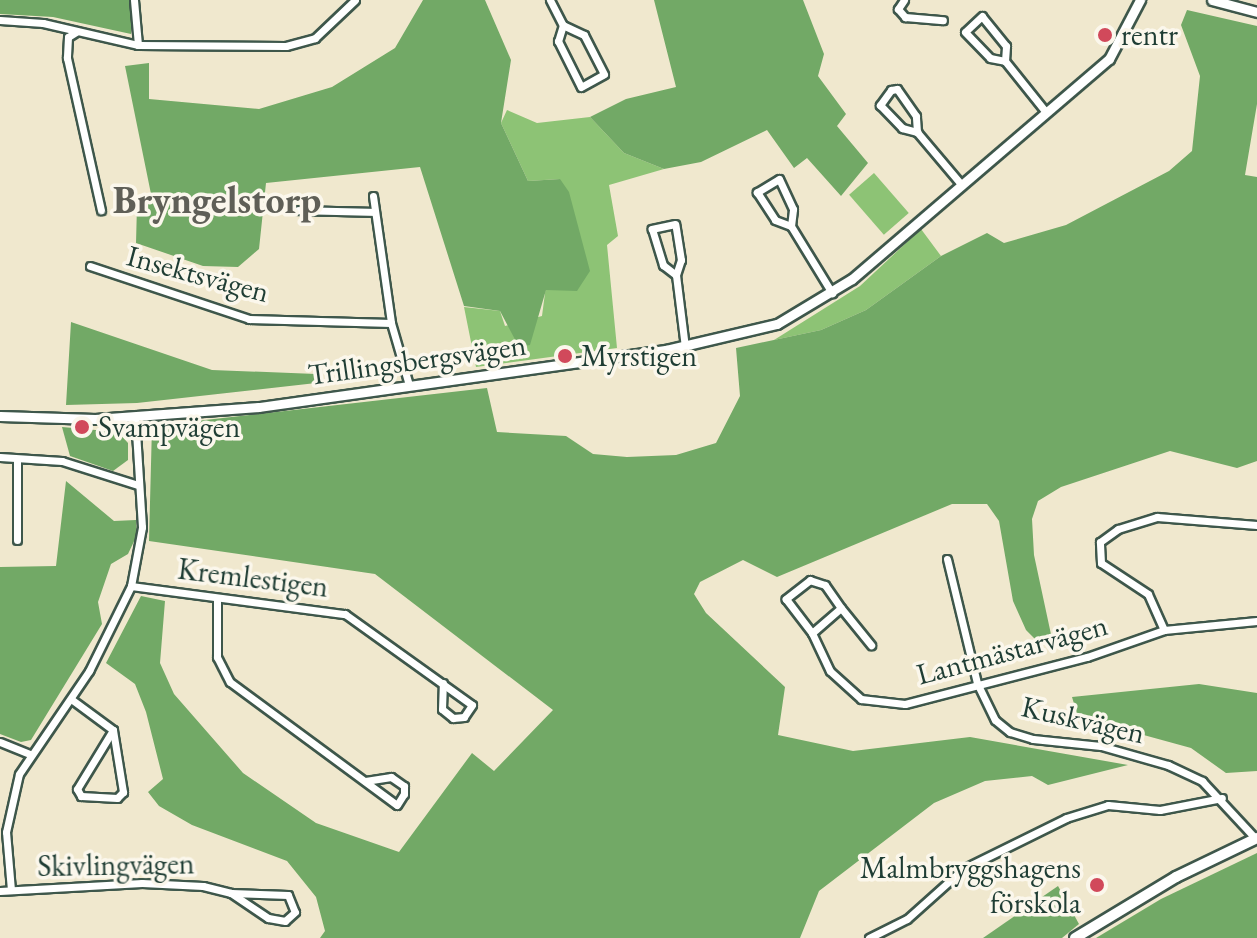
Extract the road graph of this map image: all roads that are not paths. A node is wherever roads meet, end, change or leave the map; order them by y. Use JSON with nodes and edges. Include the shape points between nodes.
{"nodes":[{"id":1,"x":134,"y":0,"type":"edge"},
{"id":2,"x":355,"y":0,"type":"edge"},
{"id":3,"x":550,"y":0,"type":"edge"},
{"id":4,"x":904,"y":0,"type":"edge"},
{"id":5,"x":1140,"y":0,"type":"edge"},
{"id":6,"x":1212,"y":0,"type":"edge"},
{"id":7,"x":1257,"y":12,"type":"edge"},
{"id":8,"x":0,"y":20,"type":"edge"},
{"id":9,"x":943,"y":20,"type":"dead end"},
{"id":10,"x":563,"y":25,"type":"junction"},
{"id":11,"x":76,"y":32,"type":"junction"},
{"id":12,"x":138,"y":45,"type":"junction"},
{"id":13,"x":1005,"y":61,"type":"junction"},
{"id":14,"x":1045,"y":111,"type":"junction"},
{"id":15,"x":917,"y":132,"type":"junction"},
{"id":16,"x":961,"y":184,"type":"junction"},
{"id":17,"x":373,"y":196,"type":"dead end"},
{"id":18,"x":101,"y":210,"type":"dead end"},
{"id":19,"x":298,"y":210,"type":"dead end"},
{"id":20,"x":374,"y":212,"type":"junction"},
{"id":21,"x":791,"y":226,"type":"junction"},
{"id":22,"x":90,"y":266,"type":"dead end"},
{"id":23,"x":676,"y":275,"type":"junction"},
{"id":24,"x":832,"y":293,"type":"junction"},
{"id":25,"x":391,"y":323,"type":"junction"},
{"id":26,"x":685,"y":347,"type":"junction"},
{"id":27,"x":409,"y":385,"type":"junction"},
{"id":28,"x":0,"y":416,"type":"edge"},
{"id":29,"x":135,"y":416,"type":"junction"},
{"id":30,"x":0,"y":457,"type":"edge"},
{"id":31,"x":17,"y":460,"type":"junction"},
{"id":32,"x":138,"y":485,"type":"junction"},
{"id":33,"x":1257,"y":525,"type":"edge"},
{"id":34,"x":17,"y":540,"type":"dead end"},
{"id":35,"x":947,"y":559,"type":"dead end"},
{"id":36,"x":131,"y":586,"type":"junction"},
{"id":37,"x":217,"y":599,"type":"junction"},
{"id":38,"x":841,"y":608,"type":"junction"},
{"id":39,"x":1257,"y":621,"type":"edge"},
{"id":40,"x":1164,"y":630,"type":"junction"},
{"id":41,"x":812,"y":633,"type":"junction"},
{"id":42,"x":871,"y":645,"type":"dead end"},
{"id":43,"x":443,"y":683,"type":"junction"},
{"id":44,"x":977,"y":683,"type":"junction"},
{"id":45,"x":71,"y":699,"type":"junction"},
{"id":46,"x":113,"y":730,"type":"junction"},
{"id":47,"x":0,"y":742,"type":"edge"},
{"id":48,"x":30,"y":754,"type":"junction"},
{"id":49,"x":365,"y":781,"type":"junction"},
{"id":50,"x":1222,"y":798,"type":"junction"},
{"id":51,"x":1256,"y":838,"type":"edge"},
{"id":52,"x":11,"y":890,"type":"junction"},
{"id":53,"x":0,"y":891,"type":"edge"},
{"id":54,"x":231,"y":893,"type":"junction"},
{"id":55,"x":869,"y":938,"type":"edge"},
{"id":56,"x":1075,"y":938,"type":"edge"}],
"edges":[{"from":1,"to":12,"type":"street"},
{"from":2,"to":12,"type":"street","via":[[315,38],[286,46]]},
{"from":3,"to":10,"type":"street"},
{"from":4,"to":9,"type":"street","via":[[898,9],[905,17]]},
{"from":5,"to":14,"type":"street","name":"Trillingsbergsvägen","via":[[1109,59]]},
{"from":6,"to":7,"type":"street"},
{"from":8,"to":11,"type":"street"},
{"from":10,"to":10,"type":"street","via":[[584,35],[604,74],[581,87],[558,41]]},
{"from":11,"to":12,"type":"street"},
{"from":11,"to":18,"type":"street","via":[[68,37],[67,58]]},
{"from":13,"to":13,"type":"street","via":[[990,58],[965,32],[982,16],[1006,46]]},
{"from":13,"to":14,"type":"street"},
{"from":14,"to":16,"type":"street","name":"Trillingsbergsvägen"},
{"from":15,"to":15,"type":"street","via":[[902,128],[880,105],[891,90],[897,89],[916,116]]},
{"from":15,"to":16,"type":"street"},
{"from":16,"to":24,"type":"street","name":"Trillingsbergsvägen"},
{"from":17,"to":20,"type":"street"},
{"from":19,"to":20,"type":"street"},
{"from":20,"to":25,"type":"street"},
{"from":21,"to":21,"type":"street","via":[[775,220],[757,192],[779,179],[793,209]]},
{"from":21,"to":24,"type":"street"},
{"from":22,"to":25,"type":"street","name":"Insektsvägen","via":[[249,319]]},
{"from":23,"to":23,"type":"street","via":[[663,265],[652,229],[675,224],[681,260]]},
{"from":23,"to":26,"type":"street"},
{"from":24,"to":26,"type":"street","name":"Trillingsbergsvägen","via":[[777,324]]},
{"from":25,"to":27,"type":"street"},
{"from":26,"to":27,"type":"street","name":"Trillingsbergsvägen"},
{"from":27,"to":29,"type":"street","name":"Trillingsbergsvägen","via":[[259,407]]},
{"from":28,"to":29,"type":"street","name":"Trillingsbergsvägen"},
{"from":29,"to":32,"type":"street"},
{"from":30,"to":31,"type":"street"},
{"from":31,"to":32,"type":"street","via":[[62,461]]},
{"from":31,"to":34,"type":"street"},
{"from":32,"to":36,"type":"street","via":[[142,527]]},
{"from":33,"to":40,"type":"street","via":[[1157,517],[1118,529],[1100,542],[1101,563],[1148,594]]},
{"from":35,"to":44,"type":"street","name":"Kuskvägen"},
{"from":36,"to":37,"type":"street","name":"Kremlestigen"},
{"from":36,"to":45,"type":"street"},
{"from":37,"to":43,"type":"street","name":"Kremlestigen","via":[[345,614]]},
{"from":37,"to":49,"type":"street","via":[[217,657],[230,682]]},
{"from":38,"to":41,"type":"street"},
{"from":38,"to":41,"type":"street","name":"Lantmästarvägen","via":[[825,585],[803,583],[786,599]]},
{"from":38,"to":42,"type":"street","name":"Lantmästarvägen"},
{"from":39,"to":40,"type":"street","name":"Lantmästarvägen"},
{"from":40,"to":44,"type":"street","name":"Lantmästarvägen","via":[[1087,657]]},
{"from":41,"to":44,"type":"street","name":"Lantmästarvägen","via":[[830,671],[861,699],[905,704]]},
{"from":43,"to":43,"type":"street","name":"Kremlestigen","via":[[472,705],[464,717],[453,718],[442,709]]},
{"from":44,"to":50,"type":"street","name":"Kuskvägen","via":[[989,712],[1010,732],[1140,755],[1202,781]]},
{"from":45,"to":46,"type":"street"},
{"from":45,"to":48,"type":"street"},
{"from":46,"to":46,"type":"street","via":[[123,792],[117,798],[81,796],[77,789]]},
{"from":47,"to":48,"type":"street"},
{"from":48,"to":52,"type":"street","via":[[9,800]]},
{"from":49,"to":49,"type":"street","via":[[391,777],[404,786],[404,794],[397,805]]},
{"from":50,"to":51,"type":"street","name":"Kuskvägen"},
{"from":50,"to":55,"type":"street","via":[[1160,810],[1108,805],[1066,818],[963,869],[907,919]]},
{"from":51,"to":56,"type":"main road","via":[[1176,877]]},
{"from":52,"to":53,"type":"street","name":"Skivlingvägen"},
{"from":52,"to":54,"type":"street","name":"Skivlingvägen","via":[[142,883]]},
{"from":54,"to":54,"type":"street","name":"Skivlingvägen","via":[[288,895],[295,912],[285,921],[268,918]]}]}
